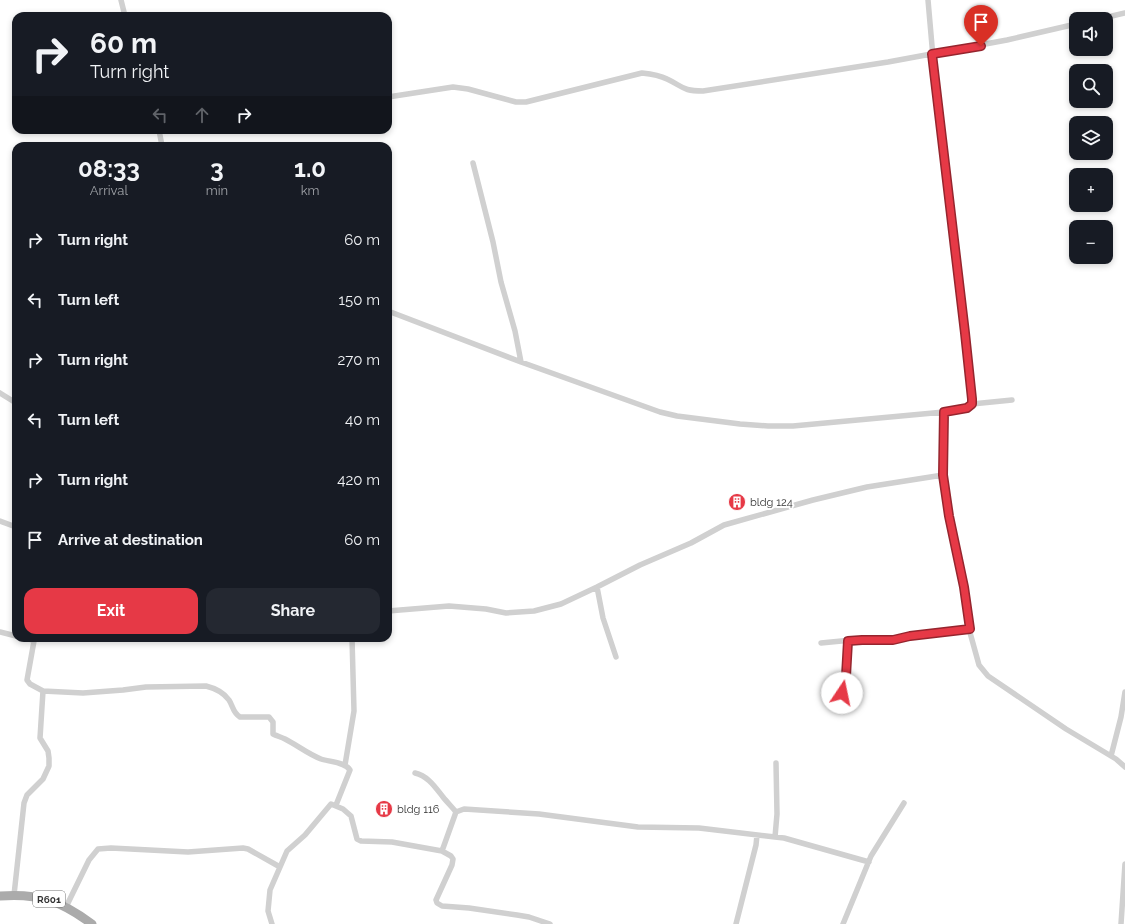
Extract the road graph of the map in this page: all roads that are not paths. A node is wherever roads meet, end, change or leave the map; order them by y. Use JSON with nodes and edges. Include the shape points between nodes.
{"nodes":[{"id":1,"x":121,"y":0,"type":"edge"},
{"id":2,"x":928,"y":0,"type":"edge"},
{"id":3,"x":124,"y":12,"type":"edge"},
{"id":4,"x":1125,"y":13,"type":"edge"},
{"id":5,"x":1113,"y":16,"type":"edge"},
{"id":6,"x":1069,"y":26,"type":"edge"},
{"id":7,"x":932,"y":54,"type":"junction"},
{"id":8,"x":392,"y":96,"type":"edge"},
{"id":9,"x":472,"y":163,"type":"dead end"},
{"id":10,"x":392,"y":313,"type":"edge"},
{"id":11,"x":521,"y":362,"type":"junction"},
{"id":12,"x":0,"y":393,"type":"edge"},
{"id":13,"x":12,"y":400,"type":"edge"},
{"id":14,"x":1012,"y":400,"type":"dead end"},
{"id":15,"x":972,"y":404,"type":"junction"},
{"id":16,"x":944,"y":412,"type":"junction"},
{"id":17,"x":943,"y":475,"type":"junction"},
{"id":18,"x":0,"y":521,"type":"edge"},
{"id":19,"x":12,"y":526,"type":"edge"},
{"id":20,"x":597,"y":587,"type":"junction"},
{"id":21,"x":392,"y":611,"type":"edge"},
{"id":22,"x":970,"y":629,"type":"junction"},
{"id":23,"x":0,"y":632,"type":"edge"},
{"id":24,"x":12,"y":635,"type":"edge"},
{"id":25,"x":848,"y":641,"type":"junction"},
{"id":26,"x":33,"y":642,"type":"edge"},
{"id":27,"x":352,"y":642,"type":"edge"},
{"id":28,"x":821,"y":643,"type":"dead end"},
{"id":29,"x":616,"y":657,"type":"dead end"},
{"id":30,"x":43,"y":690,"type":"junction"},
{"id":31,"x":1125,"y":692,"type":"edge"},
{"id":32,"x":842,"y":693,"type":"dead end"},
{"id":33,"x":1111,"y":756,"type":"junction"},
{"id":34,"x":776,"y":763,"type":"dead end"},
{"id":35,"x":345,"y":765,"type":"junction"},
{"id":36,"x":1125,"y":768,"type":"edge"},
{"id":37,"x":415,"y":773,"type":"dead end"},
{"id":38,"x":904,"y":803,"type":"dead end"},
{"id":39,"x":336,"y":805,"type":"junction"},
{"id":40,"x":456,"y":812,"type":"junction"},
{"id":41,"x":757,"y":835,"type":"junction"},
{"id":42,"x":775,"y":837,"type":"junction"},
{"id":43,"x":442,"y":851,"type":"junction"},
{"id":44,"x":869,"y":862,"type":"junction"},
{"id":45,"x":1125,"y":864,"type":"edge"},
{"id":46,"x":280,"y":867,"type":"junction"},
{"id":47,"x":14,"y":895,"type":"junction"},
{"id":48,"x":0,"y":896,"type":"edge"},
{"id":49,"x":66,"y":907,"type":"junction"},
{"id":50,"x":92,"y":924,"type":"edge"},
{"id":51,"x":272,"y":924,"type":"edge"},
{"id":52,"x":550,"y":924,"type":"edge"},
{"id":53,"x":736,"y":924,"type":"edge"},
{"id":54,"x":843,"y":924,"type":"edge"},
{"id":55,"x":1121,"y":924,"type":"edge"}],
"edges":[{"from":1,"to":3,"type":"street"},
{"from":2,"to":7,"type":"street"},
{"from":4,"to":5,"type":"street"},
{"from":6,"to":7,"type":"street"},
{"from":7,"to":8,"type":"street","via":[[703,91],[688,91],[668,79],[642,73],[526,102],[516,102],[453,87]]},
{"from":7,"to":15,"type":"street"},
{"from":9,"to":11,"type":"street"},
{"from":10,"to":11,"type":"street"},
{"from":11,"to":16,"type":"street","via":[[660,412],[720,422],[794,426]]},
{"from":12,"to":13,"type":"street"},
{"from":14,"to":15,"type":"street"},
{"from":15,"to":16,"type":"street","via":[[967,408]]},
{"from":16,"to":17,"type":"street"},
{"from":17,"to":20,"type":"street","via":[[867,487],[724,526],[640,564]]},
{"from":17,"to":22,"type":"street"},
{"from":18,"to":19,"type":"street"},
{"from":20,"to":21,"type":"street","via":[[561,604],[534,611],[506,613],[449,606]]},
{"from":20,"to":29,"type":"street","via":[[603,618]]},
{"from":22,"to":25,"type":"street","via":[[893,640]]},
{"from":22,"to":33,"type":"street","via":[[979,665],[988,676]]},
{"from":23,"to":24,"type":"street"},
{"from":25,"to":28,"type":"street"},
{"from":25,"to":32,"type":"street","via":[[846,676]]},
{"from":26,"to":30,"type":"street","via":[[27,680],[34,687]]},
{"from":27,"to":35,"type":"street","via":[[354,711]]},
{"from":30,"to":35,"type":"street","via":[[83,693],[146,687],[206,686],[223,694],[240,717],[269,717],[273,722],[273,734],[321,759]]},
{"from":30,"to":47,"type":"street","via":[[40,738],[48,751],[49,766],[43,779],[27,795]]},
{"from":31,"to":33,"type":"street"},
{"from":33,"to":36,"type":"street"},
{"from":34,"to":42,"type":"street"},
{"from":35,"to":39,"type":"street","via":[[350,770]]},
{"from":37,"to":40,"type":"street","via":[[435,785]]},
{"from":38,"to":44,"type":"street"},
{"from":39,"to":43,"type":"street","via":[[351,816],[357,839]]},
{"from":39,"to":46,"type":"street","via":[[331,804],[305,835],[287,851]]},
{"from":40,"to":41,"type":"street","via":[[464,809],[539,814],[638,827],[699,828]]},
{"from":40,"to":43,"type":"street"},
{"from":41,"to":42,"type":"street"},
{"from":41,"to":53,"type":"street"},
{"from":42,"to":44,"type":"street"},
{"from":43,"to":52,"type":"street","via":[[453,859],[436,900],[442,906],[517,914]]},
{"from":44,"to":54,"type":"street"},
{"from":45,"to":55,"type":"street"},
{"from":46,"to":49,"type":"street","via":[[243,848],[188,852],[98,848],[89,860]]},
{"from":46,"to":51,"type":"street","via":[[270,890],[268,911]]},
{"from":47,"to":48,"type":"main road","number":"R601"},
{"from":47,"to":49,"type":"main road","number":"R601","via":[[49,899]]},
{"from":49,"to":50,"type":"main road","number":"R601"}]}
